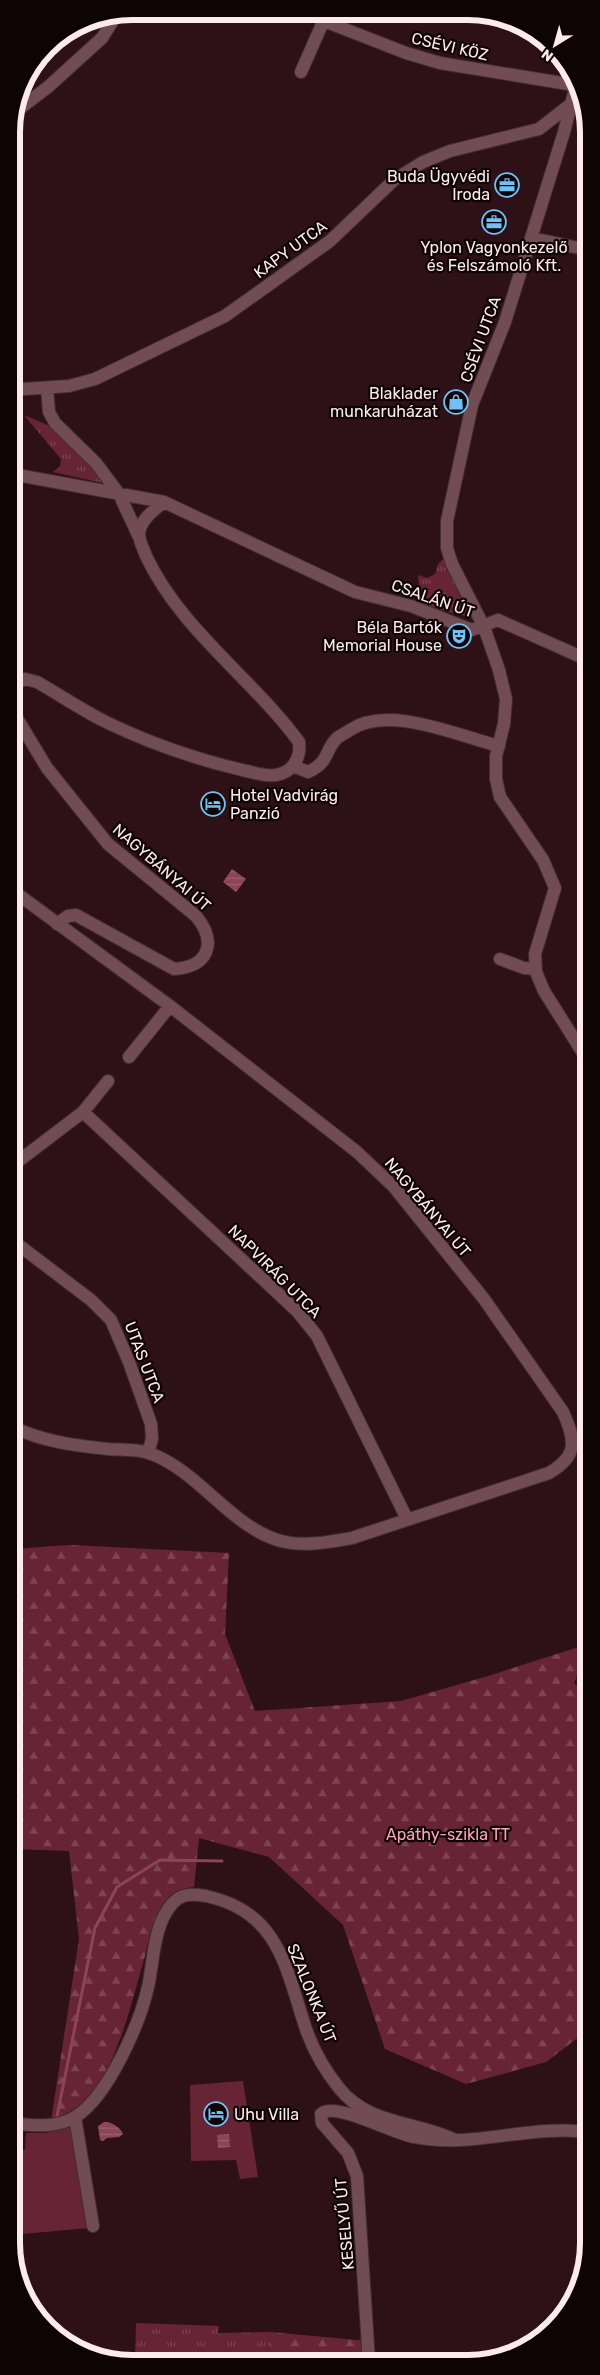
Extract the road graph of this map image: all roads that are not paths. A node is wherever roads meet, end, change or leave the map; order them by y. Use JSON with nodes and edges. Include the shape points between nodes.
{"nodes":[{"id":1,"x":325,"y":20,"type":"edge"},
{"id":2,"x":333,"y":20,"type":"edge"},
{"id":3,"x":112,"y":22,"type":"edge"},
{"id":4,"x":302,"y":72,"type":"dead end"},
{"id":5,"x":569,"y":84,"type":"edge"},
{"id":6,"x":573,"y":95,"type":"edge"},
{"id":7,"x":571,"y":104,"type":"junction"},
{"id":8,"x":23,"y":106,"type":"edge"},
{"id":9,"x":532,"y":238,"type":"junction"},
{"id":10,"x":580,"y":248,"type":"edge"},
{"id":11,"x":20,"y":388,"type":"edge"},
{"id":12,"x":47,"y":388,"type":"junction"},
{"id":13,"x":20,"y":475,"type":"edge"},
{"id":14,"x":119,"y":494,"type":"junction"},
{"id":15,"x":164,"y":502,"type":"junction"},
{"id":16,"x":139,"y":536,"type":"junction"},
{"id":17,"x":484,"y":627,"type":"junction"},
{"id":18,"x":580,"y":656,"type":"edge"},
{"id":19,"x":20,"y":681,"type":"edge"},
{"id":20,"x":20,"y":723,"type":"edge"},
{"id":21,"x":499,"y":746,"type":"junction"},
{"id":22,"x":293,"y":766,"type":"junction"},
{"id":23,"x":20,"y":896,"type":"edge"},
{"id":24,"x":57,"y":924,"type":"junction"},
{"id":25,"x":500,"y":959,"type":"dead end"},
{"id":26,"x":535,"y":969,"type":"junction"},
{"id":27,"x":170,"y":1006,"type":"junction"},
{"id":28,"x":580,"y":1048,"type":"edge"},
{"id":29,"x":129,"y":1057,"type":"dead end"},
{"id":30,"x":108,"y":1081,"type":"dead end"},
{"id":31,"x":83,"y":1112,"type":"junction"},
{"id":32,"x":20,"y":1160,"type":"edge"},
{"id":33,"x":20,"y":1246,"type":"edge"},
{"id":34,"x":20,"y":1430,"type":"edge"},
{"id":35,"x":148,"y":1453,"type":"junction"},
{"id":36,"x":407,"y":1518,"type":"junction"},
{"id":37,"x":75,"y":2117,"type":"junction"},
{"id":38,"x":20,"y":2124,"type":"edge"},
{"id":39,"x":580,"y":2132,"type":"edge"},
{"id":40,"x":454,"y":2140,"type":"junction"},
{"id":41,"x":93,"y":2226,"type":"dead end"},
{"id":42,"x":369,"y":2355,"type":"edge"}],
"edges":[{"from":1,"to":4,"type":"street"},
{"from":2,"to":5,"type":"street","name":"CSÉVI KÖZ","via":[[406,53],[440,64]]},
{"from":3,"to":8,"type":"street","via":[[102,38]]},
{"from":6,"to":7,"type":"street","name":"CSÉVI UTCA"},
{"from":7,"to":9,"type":"street","name":"CSÉVI UTCA"},
{"from":7,"to":12,"type":"street","name":"KAPY UTCA","via":[[538,130],[450,151],[394,180],[330,241],[225,316],[95,379]]},
{"from":9,"to":10,"type":"street"},
{"from":9,"to":17,"type":"street","name":"CSÉVI UTCA","via":[[505,322],[472,405],[446,521],[447,548],[452,564]]},
{"from":11,"to":12,"type":"street","name":"KAPY UTCA"},
{"from":12,"to":14,"type":"street","via":[[48,412],[55,423],[96,463]]},
{"from":13,"to":14,"type":"street","name":"CSALÁN ÚT"},
{"from":14,"to":15,"type":"street","name":"CSALÁN ÚT"},
{"from":14,"to":16,"type":"street"},
{"from":15,"to":16,"type":"street","via":[[140,527]]},
{"from":15,"to":17,"type":"street","name":"CSALÁN ÚT","via":[[355,592],[411,606],[472,630]]},
{"from":16,"to":22,"type":"street","via":[[151,566],[191,622],[299,742],[300,750]]},
{"from":17,"to":18,"type":"street","via":[[498,620]]},
{"from":17,"to":21,"type":"street","name":"CSALÁN ÚT","via":[[506,699]]},
{"from":19,"to":22,"type":"street","via":[[37,682],[145,740],[214,763],[268,776],[286,772]]},
{"from":20,"to":24,"type":"street","name":"NAGYBÁNYAI ÚT","via":[[47,768],[108,844],[196,916],[209,937],[208,947],[198,963],[174,968],[76,916],[68,916]]},
{"from":21,"to":22,"type":"street","via":[[418,724],[375,720],[356,726],[337,739],[318,767],[308,772]]},
{"from":21,"to":26,"type":"street","name":"CSALÁN ÚT","via":[[496,779],[500,797],[543,860],[555,888],[535,954]]},
{"from":23,"to":24,"type":"street"},
{"from":24,"to":27,"type":"street","name":"NAGYBÁNYAI ÚT"},
{"from":25,"to":26,"type":"street"},
{"from":26,"to":28,"type":"street","name":"CSALÁN ÚT","via":[[544,991]]},
{"from":27,"to":29,"type":"street"},
{"from":27,"to":36,"type":"street","name":"NAGYBÁNYAI ÚT","via":[[357,1152],[394,1187],[484,1299],[563,1412],[573,1442],[570,1455],[560,1466],[549,1473]]},
{"from":30,"to":31,"type":"street"},
{"from":31,"to":32,"type":"street"},
{"from":31,"to":36,"type":"street","name":"NAPVIRÁG UTCA","via":[[297,1311],[316,1336]]},
{"from":33,"to":35,"type":"street","name":"UTAS UTCA","via":[[92,1300],[111,1320],[151,1424],[152,1439]]},
{"from":34,"to":35,"type":"street","name":"NAGYBÁNYAI ÚT","via":[[55,1443]]},
{"from":35,"to":36,"type":"street","name":"NAGYBÁNYAI ÚT","via":[[196,1480],[261,1533],[282,1541],[327,1542],[352,1538]]},
{"from":37,"to":38,"type":"street","name":"SZALONKA ÚT","via":[[47,2125]]},
{"from":37,"to":40,"type":"street","name":"SZALONKA ÚT","via":[[104,2088],[125,2049],[148,1989],[156,1941],[166,1914],[180,1896],[193,1894],[222,1900],[248,1913],[270,1935],[289,1973],[308,2034],[322,2063],[346,2095],[374,2114],[441,2133]]},
{"from":37,"to":41,"type":"street"},
{"from":39,"to":40,"type":"street","name":"SZALONKA ÚT","via":[[547,2130]]},
{"from":40,"to":42,"type":"street","name":"KESELYŰ ÚT","via":[[415,2138],[340,2111],[327,2110],[321,2114],[322,2123],[348,2153],[358,2176]]}]}
